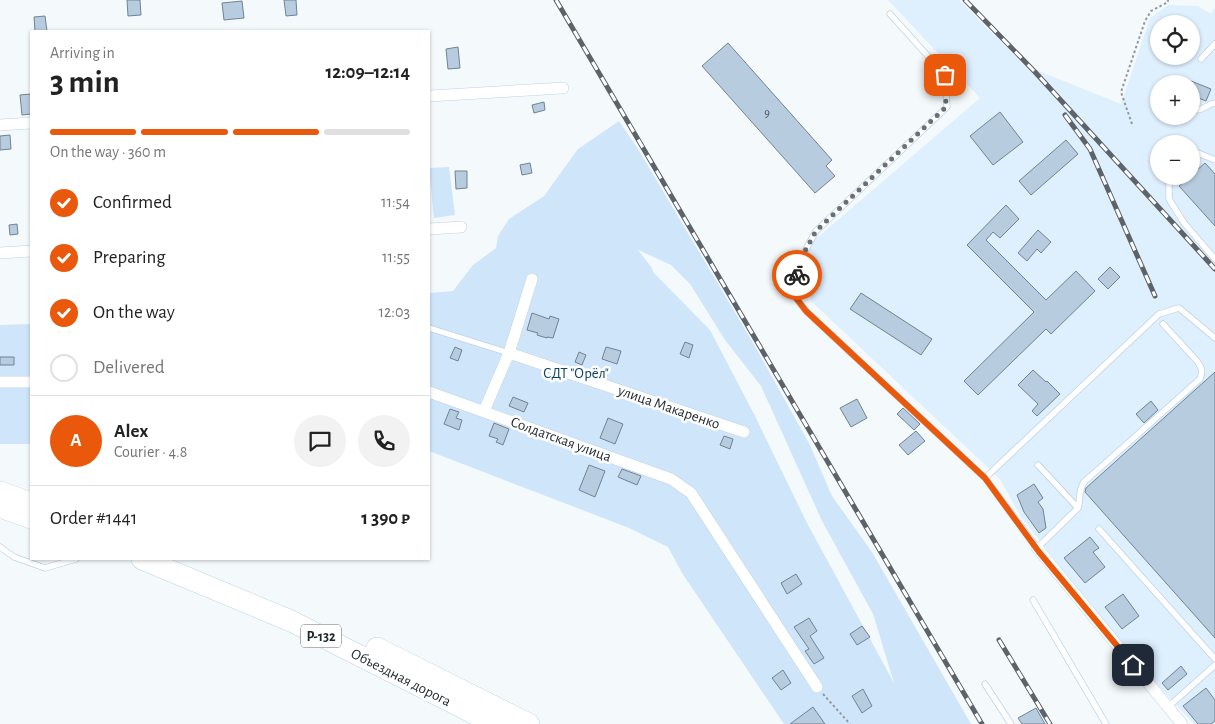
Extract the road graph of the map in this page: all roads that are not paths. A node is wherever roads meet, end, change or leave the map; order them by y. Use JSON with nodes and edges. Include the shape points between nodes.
{"nodes":[{"id":1,"x":890,"y":14,"type":"dead end"},
{"id":2,"x":1215,"y":44,"type":"edge"},
{"id":3,"x":1201,"y":59,"type":"dead end"},
{"id":4,"x":563,"y":88,"type":"dead end"},
{"id":5,"x":430,"y":96,"type":"edge"},
{"id":6,"x":1215,"y":103,"type":"edge"},
{"id":7,"x":1200,"y":110,"type":"edge"},
{"id":8,"x":30,"y":123,"type":"edge"},
{"id":9,"x":0,"y":125,"type":"edge"},
{"id":10,"x":1200,"y":154,"type":"edge"},
{"id":11,"x":1215,"y":160,"type":"edge"},
{"id":12,"x":1168,"y":185,"type":"edge"},
{"id":13,"x":461,"y":227,"type":"dead end"},
{"id":14,"x":430,"y":228,"type":"edge"},
{"id":15,"x":30,"y":251,"type":"edge"},
{"id":16,"x":0,"y":253,"type":"edge"},
{"id":17,"x":1215,"y":259,"type":"edge"},
{"id":18,"x":532,"y":280,"type":"dead end"},
{"id":19,"x":1163,"y":324,"type":"dead end"},
{"id":20,"x":430,"y":328,"type":"edge"},
{"id":21,"x":1215,"y":338,"type":"edge"},
{"id":22,"x":509,"y":353,"type":"junction"},
{"id":23,"x":0,"y":382,"type":"edge"},
{"id":24,"x":30,"y":382,"type":"edge"},
{"id":25,"x":430,"y":392,"type":"edge"},
{"id":26,"x":484,"y":411,"type":"junction"},
{"id":27,"x":744,"y":432,"type":"dead end"},
{"id":28,"x":1038,"y":465,"type":"dead end"},
{"id":29,"x":985,"y":478,"type":"junction"},
{"id":30,"x":0,"y":492,"type":"edge"},
{"id":31,"x":30,"y":503,"type":"edge"},
{"id":32,"x":0,"y":508,"type":"edge"},
{"id":33,"x":1078,"y":508,"type":"junction"},
{"id":34,"x":30,"y":518,"type":"edge"},
{"id":35,"x":1099,"y":528,"type":"dead end"},
{"id":36,"x":0,"y":547,"type":"edge"},
{"id":37,"x":1037,"y":548,"type":"junction"},
{"id":38,"x":73,"y":560,"type":"edge"},
{"id":39,"x":144,"y":560,"type":"edge"},
{"id":40,"x":181,"y":560,"type":"edge"},
{"id":41,"x":1033,"y":600,"type":"dead end"},
{"id":42,"x":1215,"y":659,"type":"edge"},
{"id":43,"x":1215,"y":665,"type":"edge"},
{"id":44,"x":985,"y":684,"type":"dead end"},
{"id":45,"x":817,"y":687,"type":"road end"},
{"id":46,"x":1168,"y":707,"type":"junction"},
{"id":47,"x":495,"y":724,"type":"edge"},
{"id":48,"x":529,"y":724,"type":"edge"},
{"id":49,"x":1011,"y":724,"type":"edge"},
{"id":50,"x":1106,"y":724,"type":"edge"},
{"id":51,"x":1182,"y":724,"type":"edge"}],
"edges":[{"from":1,"to":29,"type":"lane","via":[[945,75],[946,107],[816,231],[799,262],[793,294],[806,311]]},
{"from":2,"to":3,"type":"lane"},
{"from":4,"to":5,"type":"street"},
{"from":6,"to":7,"type":"lane"},
{"from":8,"to":9,"type":"street"},
{"from":10,"to":11,"type":"lane"},
{"from":12,"to":17,"type":"lane","via":[[1169,199],[1184,223]]},
{"from":13,"to":14,"type":"street"},
{"from":15,"to":16,"type":"street"},
{"from":18,"to":22,"type":"street"},
{"from":19,"to":33,"type":"lane","via":[[1198,361],[1202,367],[1200,379],[1084,482],[1080,488]]},
{"from":20,"to":22,"type":"lane"},
{"from":21,"to":29,"type":"lane","via":[[1179,308],[1158,314]]},
{"from":22,"to":26,"type":"street"},
{"from":22,"to":27,"type":"street","name":"улица Макаренко"},
{"from":23,"to":24,"type":"street"},
{"from":25,"to":26,"type":"street","name":"Солдатская улица"},
{"from":26,"to":45,"type":"street","name":"Солдатская улица","via":[[671,479],[691,493]]},
{"from":28,"to":33,"type":"lane"},
{"from":29,"to":37,"type":"lane"},
{"from":30,"to":31,"type":"highway"},
{"from":32,"to":34,"type":"highway"},
{"from":33,"to":37,"type":"lane"},
{"from":35,"to":42,"type":"lane"},
{"from":36,"to":38,"type":"lane","via":[[14,557],[45,568]]},
{"from":37,"to":46,"type":"street"},
{"from":39,"to":47,"type":"highway","name":"Объездная дорога","number":"Р-132","via":[[291,621]]},
{"from":40,"to":48,"type":"highway","name":"Объездная дорога","number":"Р-132","via":[[297,608]]},
{"from":41,"to":50,"type":"lane"},
{"from":43,"to":46,"type":"lane"},
{"from":44,"to":49,"type":"lane"},
{"from":46,"to":51,"type":"street"}]}
